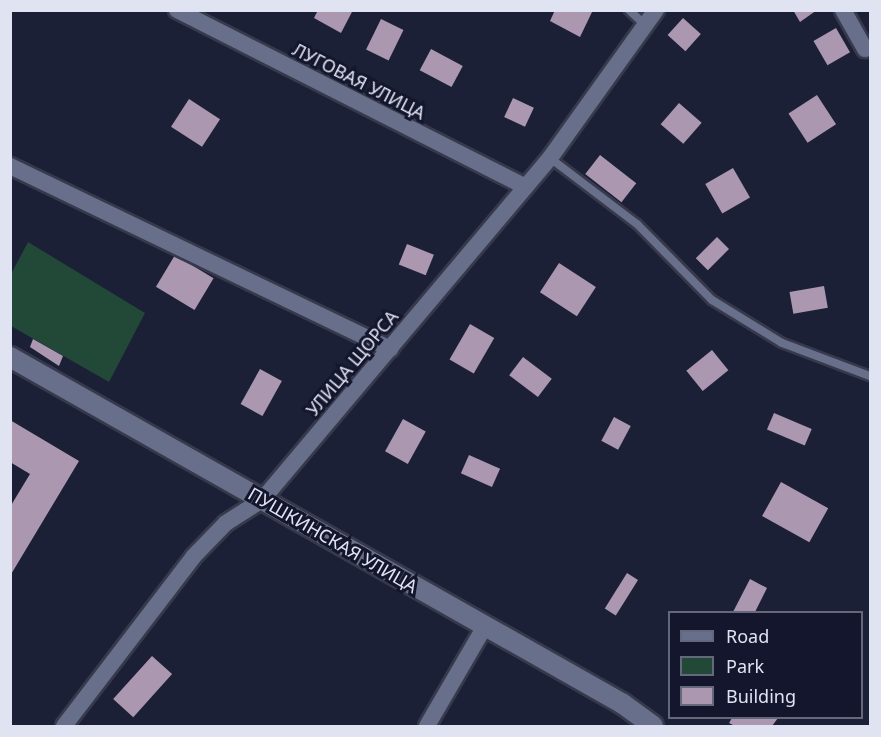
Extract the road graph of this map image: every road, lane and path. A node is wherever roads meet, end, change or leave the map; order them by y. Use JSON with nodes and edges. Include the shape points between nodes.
{"nodes":[{"id":1,"x":177,"y":10,"type":"edge"},
{"id":2,"x":629,"y":10,"type":"edge"},
{"id":3,"x":656,"y":10,"type":"edge"},
{"id":4,"x":843,"y":10,"type":"edge"},
{"id":5,"x":644,"y":24,"type":"junction"},
{"id":6,"x":866,"y":49,"type":"dead end"},
{"id":7,"x":550,"y":158,"type":"junction"},
{"id":8,"x":10,"y":166,"type":"edge"},
{"id":9,"x":524,"y":186,"type":"junction"},
{"id":10,"x":390,"y":349,"type":"junction"},
{"id":11,"x":10,"y":357,"type":"edge"},
{"id":12,"x":870,"y":376,"type":"edge"},
{"id":13,"x":262,"y":500,"type":"junction"},
{"id":14,"x":485,"y":626,"type":"junction"},
{"id":15,"x":648,"y":724,"type":"edge"},
{"id":16,"x":64,"y":726,"type":"edge"},
{"id":17,"x":427,"y":726,"type":"edge"}],
"edges":[{"from":1,"to":9,"type":"street","name":"ЛУГОВАЯ УЛИЦА"},
{"from":2,"to":5,"type":"lane"},
{"from":3,"to":5,"type":"street","name":"УЛИЦА ЩОРСА"},
{"from":4,"to":6,"type":"street"},
{"from":5,"to":7,"type":"street","name":"УЛИЦА ЩОРСА"},
{"from":7,"to":9,"type":"street","name":"УЛИЦА ЩОРСА"},
{"from":7,"to":12,"type":"lane","via":[[637,224],[712,300],[782,344]]},
{"from":8,"to":10,"type":"street"},
{"from":9,"to":10,"type":"street","name":"УЛИЦА ЩОРСА"},
{"from":10,"to":13,"type":"street","name":"УЛИЦА ЩОРСА"},
{"from":11,"to":13,"type":"street","name":"ПУШКИНСКАЯ УЛИЦА"},
{"from":13,"to":14,"type":"street","name":"ПУШКИНСКАЯ УЛИЦА"},
{"from":13,"to":16,"type":"street","name":"УЛИЦА ЩОРСА","via":[[226,523],[193,557]]},
{"from":14,"to":15,"type":"street","name":"ПУШКИНСКАЯ УЛИЦА"},
{"from":14,"to":17,"type":"street"}]}
